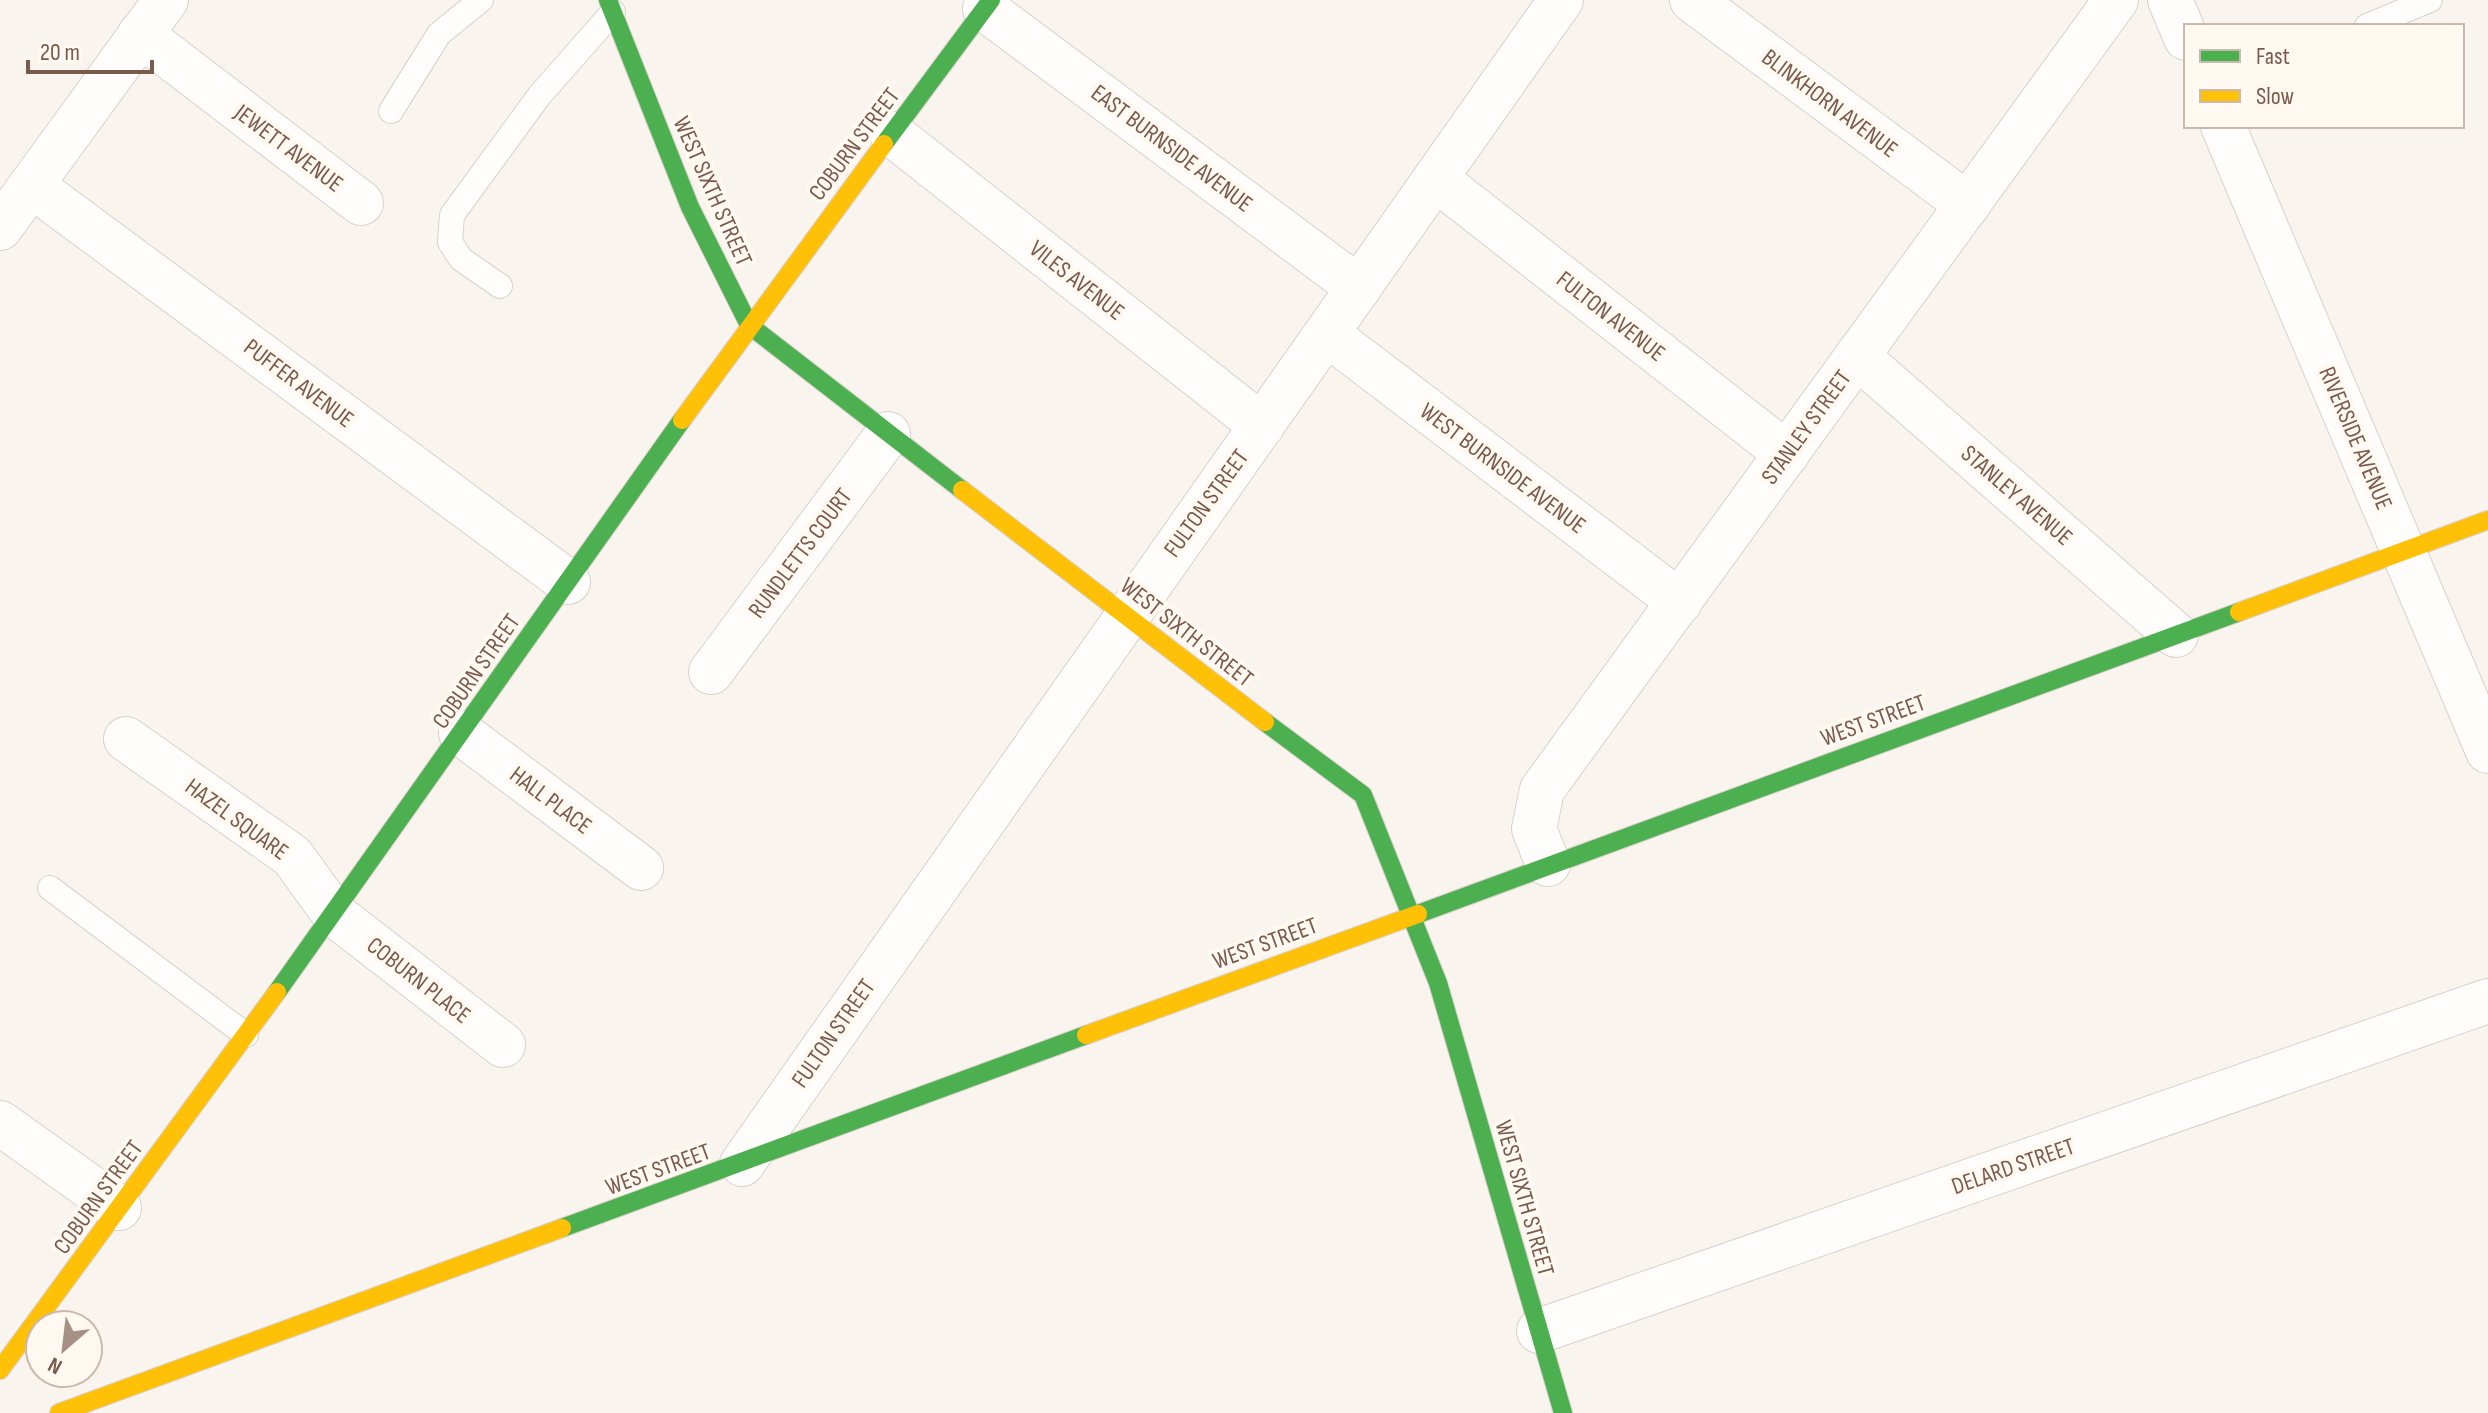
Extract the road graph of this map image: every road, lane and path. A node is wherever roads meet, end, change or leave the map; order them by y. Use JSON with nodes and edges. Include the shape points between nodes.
{"nodes":[{"id":1,"x":166,"y":0,"type":"edge"},
{"id":2,"x":481,"y":0,"type":"edge"},
{"id":3,"x":1561,"y":0,"type":"edge"},
{"id":4,"x":1692,"y":0,"type":"edge"},
{"id":5,"x":2116,"y":0,"type":"edge"},
{"id":6,"x":2170,"y":0,"type":"edge"},
{"id":7,"x":2430,"y":0,"type":"edge"},
{"id":8,"x":988,"y":5,"type":"edge"},
{"id":9,"x":610,"y":6,"type":"edge"},
{"id":10,"x":2372,"y":24,"type":"edge"},
{"id":11,"x":2184,"y":33,"type":"edge"},
{"id":12,"x":140,"y":34,"type":"junction"},
{"id":13,"x":391,"y":111,"type":"dead end"},
{"id":14,"x":2224,"y":128,"type":"edge"},
{"id":15,"x":892,"y":134,"type":"junction"},
{"id":16,"x":1436,"y":179,"type":"junction"},
{"id":17,"x":31,"y":185,"type":"junction"},
{"id":18,"x":361,"y":203,"type":"dead end"},
{"id":19,"x":1968,"y":205,"type":"junction"},
{"id":20,"x":0,"y":228,"type":"edge"},
{"id":21,"x":500,"y":286,"type":"dead end"},
{"id":22,"x":1359,"y":288,"type":"junction"},
{"id":23,"x":749,"y":325,"type":"junction"},
{"id":24,"x":1327,"y":334,"type":"junction"},
{"id":25,"x":1857,"y":356,"type":"junction"},
{"id":26,"x":1262,"y":426,"type":"junction"},
{"id":27,"x":888,"y":434,"type":"junction"},
{"id":28,"x":1787,"y":454,"type":"junction"},
{"id":29,"x":2488,"y":520,"type":"edge"},
{"id":30,"x":2404,"y":551,"type":"junction"},
{"id":31,"x":568,"y":582,"type":"junction"},
{"id":32,"x":1680,"y":602,"type":"junction"},
{"id":33,"x":1125,"y":615,"type":"junction"},
{"id":34,"x":2176,"y":635,"type":"junction"},
{"id":35,"x":711,"y":672,"type":"dead end"},
{"id":36,"x":461,"y":733,"type":"junction"},
{"id":37,"x":126,"y":739,"type":"dead end"},
{"id":38,"x":2488,"y":751,"type":"edge"},
{"id":39,"x":1548,"y":864,"type":"junction"},
{"id":40,"x":641,"y":868,"type":"dead end"},
{"id":41,"x":50,"y":888,"type":"dead end"},
{"id":42,"x":334,"y":914,"type":"junction"},
{"id":43,"x":1410,"y":915,"type":"junction"},
{"id":44,"x":2488,"y":1001,"type":"edge"},
{"id":45,"x":246,"y":1035,"type":"junction"},
{"id":46,"x":503,"y":1045,"type":"dead end"},
{"id":47,"x":0,"y":1123,"type":"edge"},
{"id":48,"x":742,"y":1164,"type":"junction"},
{"id":49,"x":119,"y":1208,"type":"junction"},
{"id":50,"x":1539,"y":1331,"type":"junction"},
{"id":51,"x":0,"y":1370,"type":"edge"},
{"id":52,"x":59,"y":1413,"type":"edge"},
{"id":53,"x":1563,"y":1413,"type":"edge"}],
"edges":[{"from":1,"to":12,"type":"street"},
{"from":2,"to":13,"type":"lane","via":[[439,34]]},
{"from":3,"to":16,"type":"street","name":"FULTON STREET"},
{"from":4,"to":19,"type":"street","name":"BLINKHORN AVENUE"},
{"from":5,"to":19,"type":"street","name":"STANLEY STREET"},
{"from":6,"to":11,"type":"street"},
{"from":7,"to":10,"type":"lane"},
{"from":8,"to":15,"type":"street","name":"COBURN STREET"},
{"from":8,"to":22,"type":"street","name":"EAST BURNSIDE AVENUE"},
{"from":9,"to":21,"type":"lane","via":[[452,215],[450,242],[461,259]]},
{"from":9,"to":23,"type":"street","name":"WEST SIXTH STREET","via":[[667,150]]},
{"from":12,"to":17,"type":"street"},
{"from":12,"to":18,"type":"street","name":"JEWETT AVENUE"},
{"from":14,"to":30,"type":"street","name":"RIVERSIDE AVENUE"},
{"from":15,"to":23,"type":"street","name":"COBURN STREET"},
{"from":15,"to":26,"type":"street","name":"VILES AVENUE"},
{"from":16,"to":22,"type":"street","name":"FULTON STREET"},
{"from":16,"to":28,"type":"street","name":"FULTON AVENUE"},
{"from":17,"to":20,"type":"street"},
{"from":17,"to":31,"type":"street","name":"PUFFER AVENUE"},
{"from":19,"to":25,"type":"street","name":"STANLEY STREET"},
{"from":22,"to":24,"type":"street","name":"FULTON STREET"},
{"from":23,"to":27,"type":"street","name":"WEST SIXTH STREET"},
{"from":23,"to":31,"type":"street","name":"COBURN STREET"},
{"from":24,"to":26,"type":"street","name":"FULTON STREET"},
{"from":24,"to":32,"type":"street","name":"WEST BURNSIDE AVENUE"},
{"from":25,"to":28,"type":"street","name":"STANLEY STREET"},
{"from":25,"to":34,"type":"street","name":"STANLEY AVENUE"},
{"from":26,"to":33,"type":"street","name":"FULTON STREET"},
{"from":27,"to":33,"type":"street","name":"WEST SIXTH STREET"},
{"from":27,"to":35,"type":"street","name":"RUNDLETTS COURT"},
{"from":28,"to":32,"type":"street","name":"STANLEY STREET"},
{"from":29,"to":30,"type":"street","name":"WEST STREET"},
{"from":30,"to":34,"type":"street","name":"WEST STREET"},
{"from":30,"to":38,"type":"street","name":"RIVERSIDE AVENUE"},
{"from":31,"to":36,"type":"street","name":"COBURN STREET"},
{"from":32,"to":39,"type":"street","name":"STANLEY STREET","via":[[1542,790],[1534,829]]},
{"from":33,"to":43,"type":"street","name":"WEST SIXTH STREET","via":[[1363,795]]},
{"from":33,"to":48,"type":"street","name":"FULTON STREET"},
{"from":34,"to":39,"type":"street","name":"WEST STREET"},
{"from":36,"to":40,"type":"street","name":"HALL PLACE"},
{"from":36,"to":42,"type":"street","name":"COBURN STREET"},
{"from":37,"to":42,"type":"street","name":"HAZEL SQUARE","via":[[292,856]]},
{"from":39,"to":43,"type":"street","name":"WEST STREET"},
{"from":41,"to":45,"type":"lane"},
{"from":42,"to":45,"type":"street","name":"COBURN STREET"},
{"from":42,"to":46,"type":"street","name":"COBURN PLACE"},
{"from":43,"to":48,"type":"street","name":"WEST STREET"},
{"from":43,"to":50,"type":"street","name":"WEST SIXTH STREET","via":[[1438,983]]},
{"from":44,"to":50,"type":"street","name":"DELARD STREET"},
{"from":45,"to":49,"type":"street","name":"COBURN STREET"},
{"from":47,"to":49,"type":"street"},
{"from":48,"to":52,"type":"street","name":"WEST STREET"},
{"from":49,"to":51,"type":"street","name":"COBURN STREET"},
{"from":50,"to":53,"type":"street","name":"WEST SIXTH STREET"}]}
